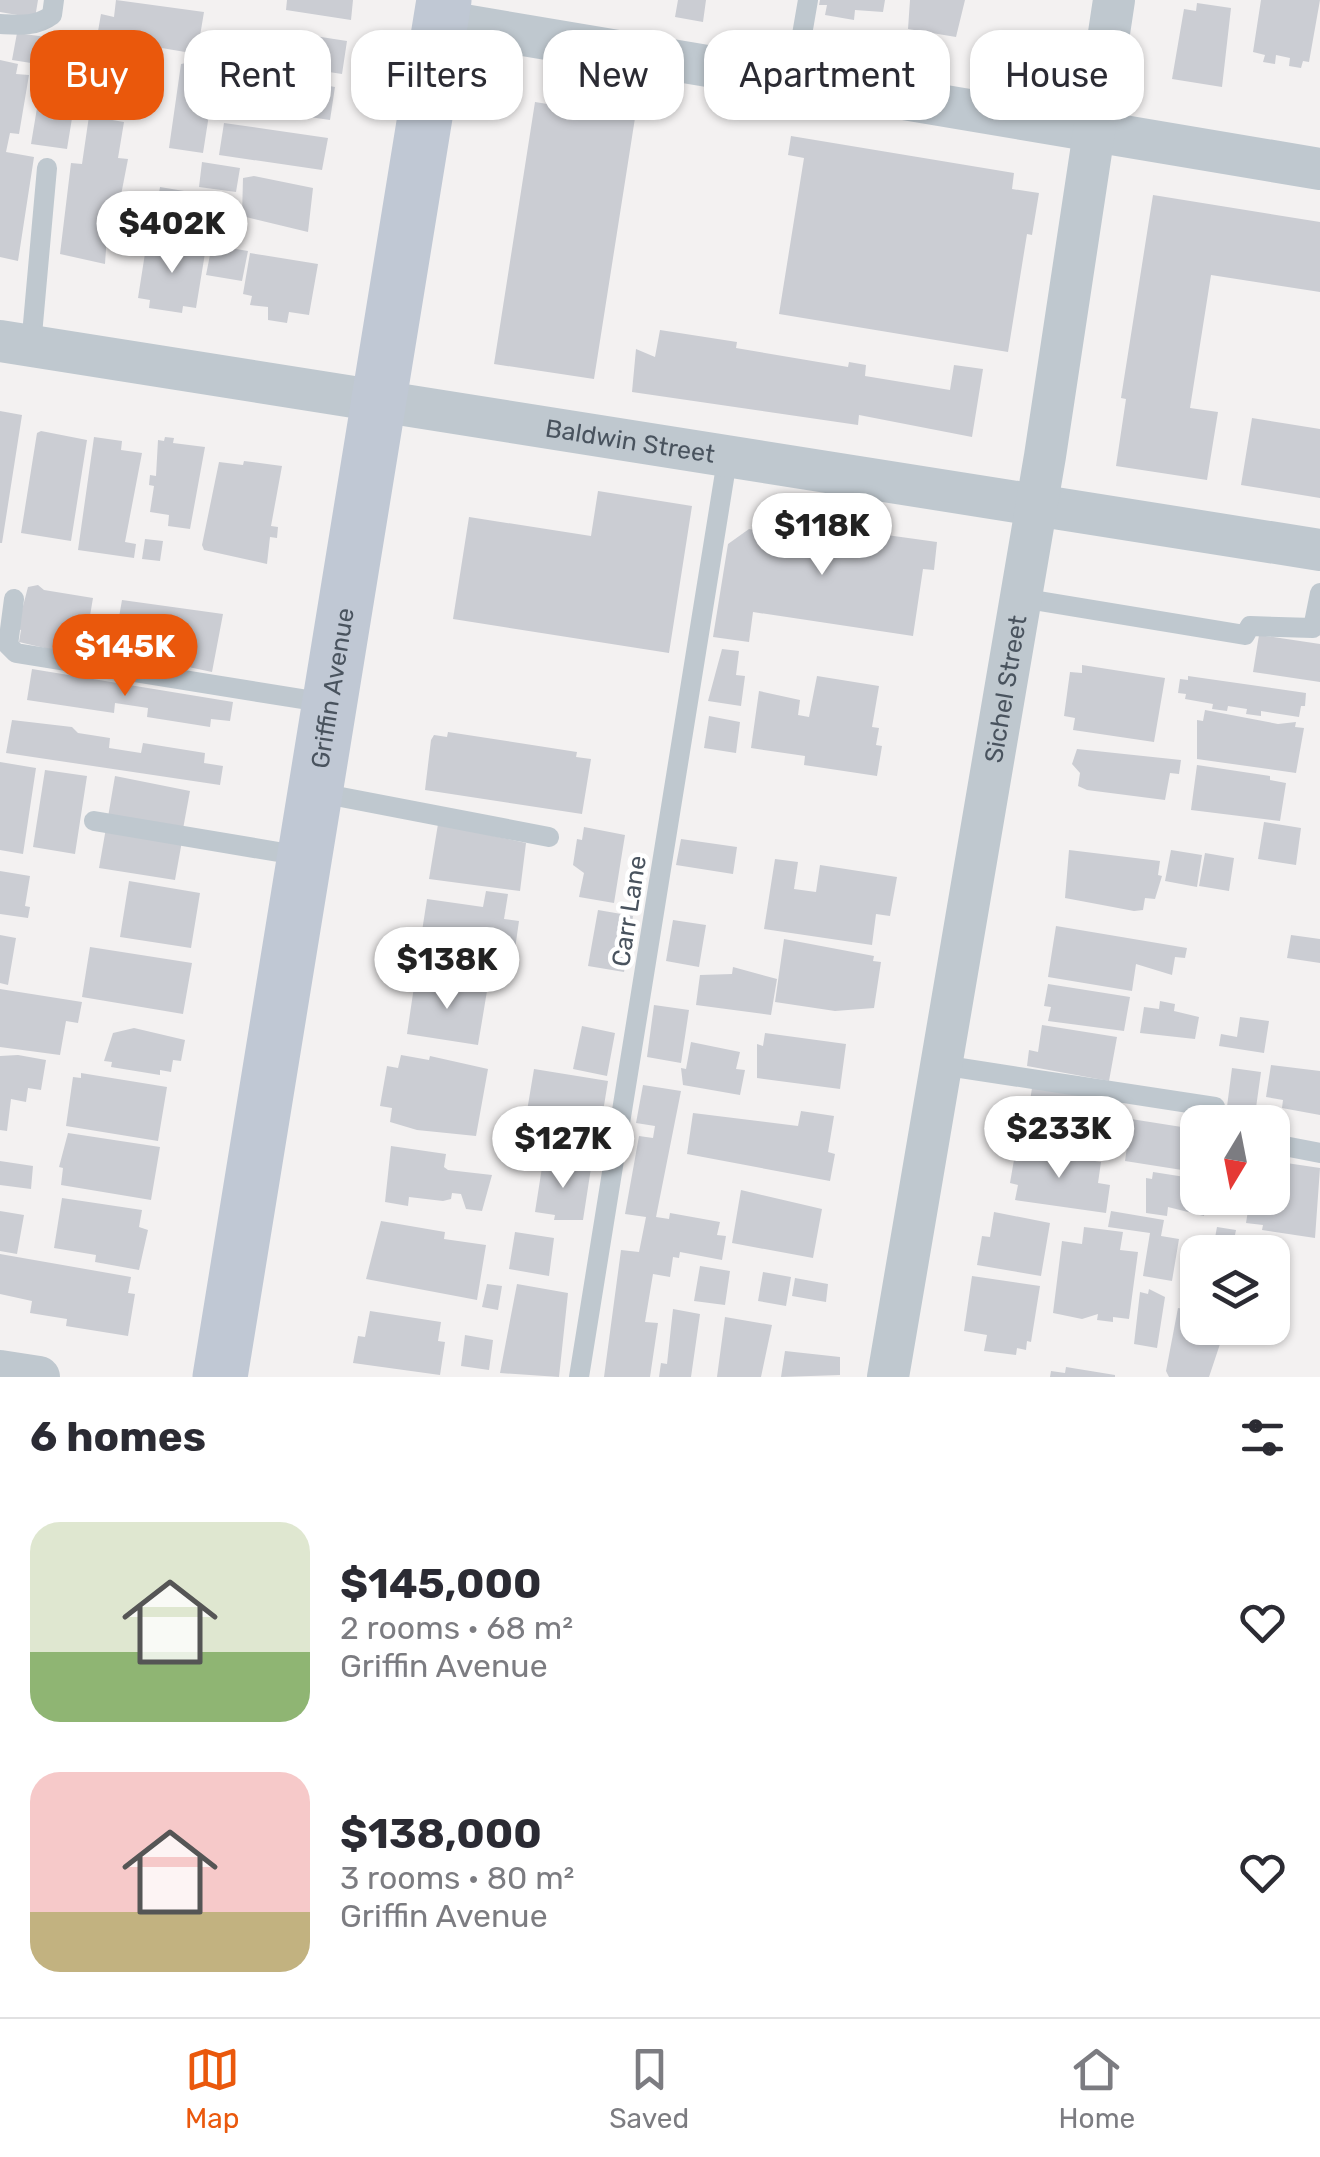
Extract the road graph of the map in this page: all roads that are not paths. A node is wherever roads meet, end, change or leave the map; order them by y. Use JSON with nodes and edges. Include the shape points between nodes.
{"nodes":[{"id":1,"x":54,"y":0,"type":"edge"},
{"id":2,"x":808,"y":0,"type":"edge"},
{"id":3,"x":1114,"y":0,"type":"edge"},
{"id":4,"x":442,"y":11,"type":"edge"},
{"id":5,"x":0,"y":24,"type":"edge"},
{"id":6,"x":803,"y":30,"type":"edge"},
{"id":7,"x":704,"y":63,"type":"edge"},
{"id":8,"x":950,"y":107,"type":"edge"},
{"id":9,"x":1095,"y":131,"type":"junction"},
{"id":10,"x":47,"y":168,"type":"dead end"},
{"id":11,"x":1320,"y":169,"type":"edge"},
{"id":12,"x":16,"y":343,"type":"edge"},
{"id":13,"x":376,"y":399,"type":"junction"},
{"id":14,"x":728,"y":454,"type":"junction"},
{"id":15,"x":1037,"y":504,"type":"junction"},
{"id":16,"x":1320,"y":550,"type":"edge"},
{"id":17,"x":1320,"y":593,"type":"edge"},
{"id":18,"x":14,"y":598,"type":"dead end"},
{"id":19,"x":1021,"y":598,"type":"junction"},
{"id":20,"x":327,"y":703,"type":"junction"},
{"id":21,"x":313,"y":792,"type":"junction"},
{"id":22,"x":94,"y":821,"type":"dead end"},
{"id":23,"x":549,"y":837,"type":"dead end"},
{"id":24,"x":302,"y":856,"type":"junction"},
{"id":25,"x":942,"y":1065,"type":"junction"},
{"id":26,"x":1202,"y":1105,"type":"edge"},
{"id":27,"x":1290,"y":1148,"type":"edge"},
{"id":28,"x":1320,"y":1153,"type":"edge"},
{"id":29,"x":0,"y":1371,"type":"edge"},
{"id":30,"x":38,"y":1377,"type":"edge"},
{"id":31,"x":220,"y":1377,"type":"edge"},
{"id":32,"x":580,"y":1377,"type":"edge"},
{"id":33,"x":888,"y":1377,"type":"edge"}],
"edges":[{"from":1,"to":5,"type":"lane","via":[[45,21]]},
{"from":2,"to":6,"type":"lane"},
{"from":3,"to":9,"type":"street","name":"Sichel Street"},
{"from":4,"to":7,"type":"street"},
{"from":4,"to":13,"type":"main road","name":"Griffin Avenue"},
{"from":8,"to":9,"type":"street"},
{"from":9,"to":11,"type":"street"},
{"from":9,"to":15,"type":"street","name":"Sichel Street"},
{"from":10,"to":12,"type":"lane"},
{"from":12,"to":13,"type":"street","name":"Baldwin Street"},
{"from":13,"to":14,"type":"street","name":"Baldwin Street"},
{"from":13,"to":20,"type":"main road","name":"Griffin Avenue"},
{"from":14,"to":15,"type":"street","name":"Baldwin Street"},
{"from":14,"to":32,"type":"lane","name":"Carr Lane"},
{"from":15,"to":16,"type":"street","name":"Baldwin Street"},
{"from":15,"to":19,"type":"street","name":"Sichel Street"},
{"from":17,"to":19,"type":"lane","via":[[1313,628],[1250,626],[1244,636]]},
{"from":18,"to":20,"type":"lane","via":[[8,645],[16,652]]},
{"from":19,"to":25,"type":"street","name":"Sichel Street"},
{"from":20,"to":21,"type":"main road","name":"Griffin Avenue"},
{"from":21,"to":23,"type":"lane"},
{"from":21,"to":24,"type":"main road","name":"Griffin Avenue"},
{"from":22,"to":24,"type":"lane"},
{"from":24,"to":31,"type":"main road","name":"Griffin Avenue"},
{"from":25,"to":26,"type":"lane"},
{"from":25,"to":33,"type":"street","name":"Sichel Street"},
{"from":27,"to":28,"type":"lane"},
{"from":29,"to":30,"type":"street"}]}
